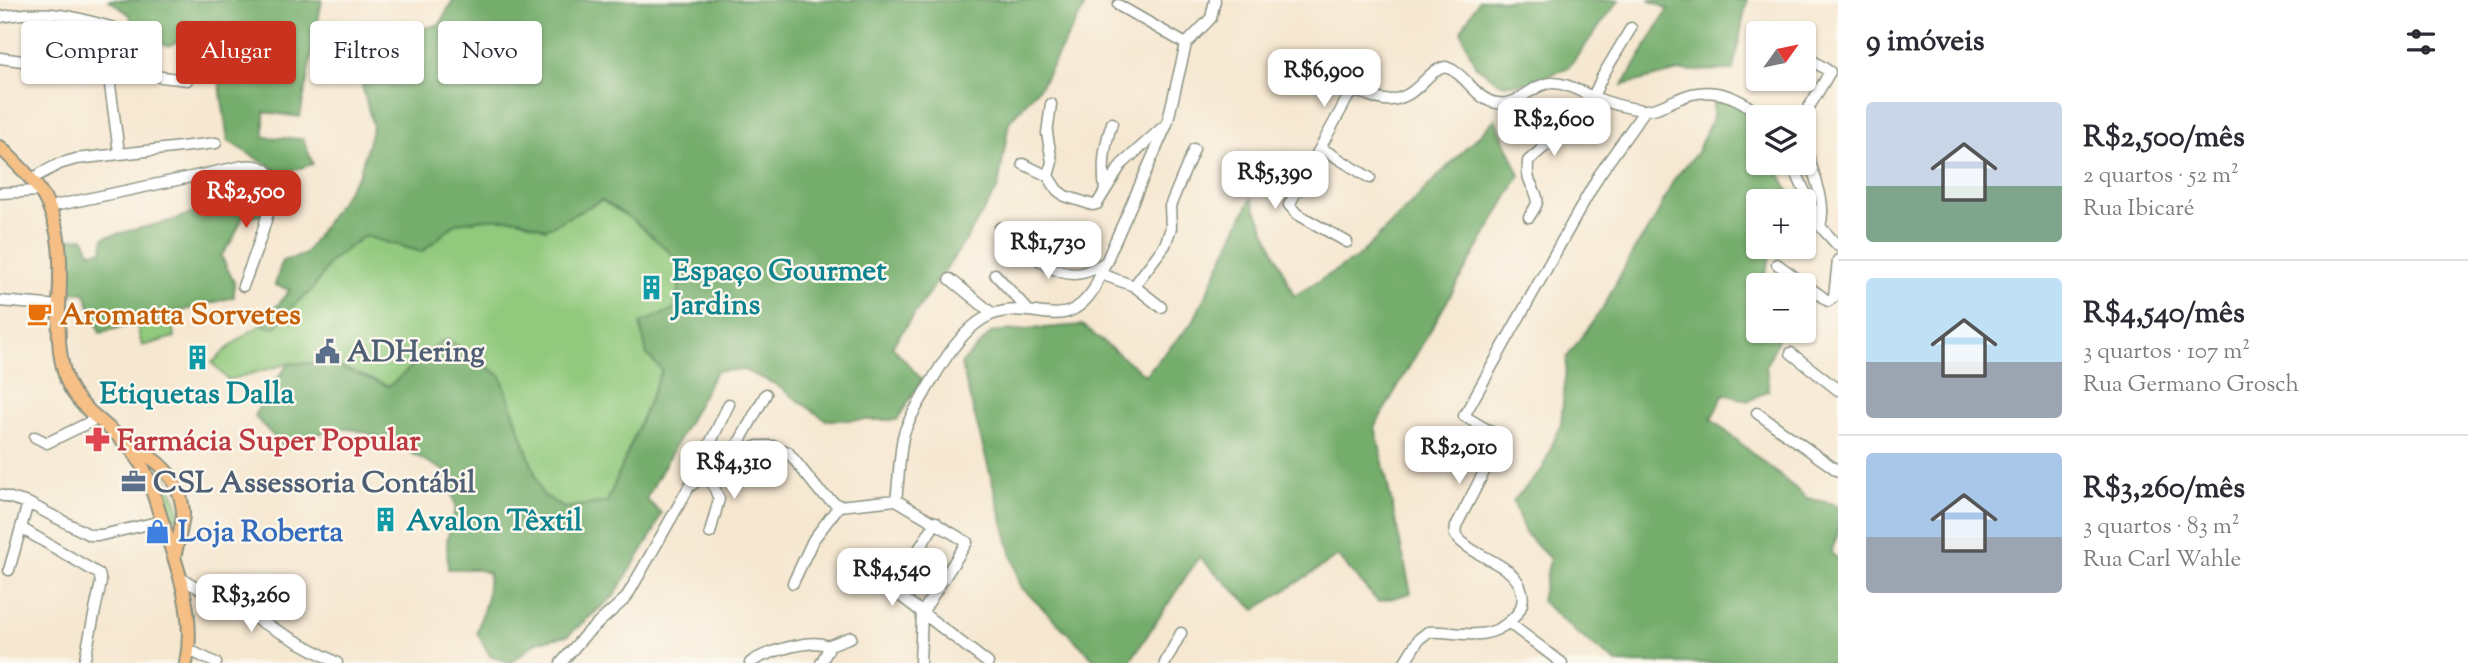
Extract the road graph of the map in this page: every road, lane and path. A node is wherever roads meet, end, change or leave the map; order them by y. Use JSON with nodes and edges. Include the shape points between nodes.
{"nodes":[{"id":1,"x":1215,"y":0,"type":"edge"},
{"id":2,"x":1118,"y":5,"type":"dead end"},
{"id":3,"x":0,"y":16,"type":"edge"},
{"id":4,"x":86,"y":21,"type":"edge"},
{"id":5,"x":1631,"y":28,"type":"dead end"},
{"id":6,"x":1186,"y":44,"type":"junction"},
{"id":7,"x":0,"y":58,"type":"edge"},
{"id":8,"x":21,"y":61,"type":"edge"},
{"id":9,"x":1816,"y":61,"type":"edge"},
{"id":10,"x":1834,"y":70,"type":"edge"},
{"id":11,"x":110,"y":84,"type":"edge"},
{"id":12,"x":1592,"y":97,"type":"junction"},
{"id":13,"x":1051,"y":104,"type":"dead end"},
{"id":14,"x":1811,"y":105,"type":"edge"},
{"id":15,"x":1746,"y":106,"type":"edge"},
{"id":16,"x":1645,"y":110,"type":"junction"},
{"id":17,"x":1112,"y":122,"type":"dead end"},
{"id":18,"x":1167,"y":124,"type":"junction"},
{"id":19,"x":216,"y":144,"type":"dead end"},
{"id":20,"x":0,"y":147,"type":"edge"},
{"id":21,"x":1194,"y":149,"type":"dead end"},
{"id":22,"x":1321,"y":149,"type":"junction"},
{"id":23,"x":119,"y":152,"type":"junction"},
{"id":24,"x":1023,"y":164,"type":"dead end"},
{"id":25,"x":1797,"y":175,"type":"edge"},
{"id":26,"x":1813,"y":175,"type":"edge"},
{"id":27,"x":1048,"y":176,"type":"junction"},
{"id":28,"x":1370,"y":178,"type":"dead end"},
{"id":29,"x":31,"y":179,"type":"junction"},
{"id":30,"x":40,"y":191,"type":"junction"},
{"id":31,"x":1105,"y":191,"type":"junction"},
{"id":32,"x":0,"y":193,"type":"edge"},
{"id":33,"x":49,"y":207,"type":"junction"},
{"id":34,"x":1529,"y":217,"type":"dead end"},
{"id":35,"x":1820,"y":226,"type":"junction"},
{"id":36,"x":1000,"y":228,"type":"dead end"},
{"id":37,"x":1347,"y":242,"type":"dead end"},
{"id":38,"x":1838,"y":246,"type":"edge"},
{"id":39,"x":1838,"y":260,"type":"edge"},
{"id":40,"x":1108,"y":261,"type":"junction"},
{"id":41,"x":1777,"y":264,"type":"dead end"},
{"id":42,"x":995,"y":274,"type":"dead end"},
{"id":43,"x":1101,"y":274,"type":"junction"},
{"id":44,"x":950,"y":279,"type":"dead end"},
{"id":45,"x":243,"y":286,"type":"dead end"},
{"id":46,"x":1134,"y":286,"type":"junction"},
{"id":47,"x":0,"y":301,"type":"edge"},
{"id":48,"x":59,"y":306,"type":"junction"},
{"id":49,"x":1161,"y":307,"type":"dead end"},
{"id":50,"x":1027,"y":309,"type":"junction"},
{"id":51,"x":993,"y":314,"type":"junction"},
{"id":52,"x":1791,"y":353,"type":"dead end"},
{"id":53,"x":1838,"y":390,"type":"edge"},
{"id":54,"x":766,"y":394,"type":"dead end"},
{"id":55,"x":729,"y":404,"type":"dead end"},
{"id":56,"x":1757,"y":413,"type":"dead end"},
{"id":57,"x":98,"y":418,"type":"junction"},
{"id":58,"x":35,"y":437,"type":"dead end"},
{"id":59,"x":129,"y":447,"type":"junction"},
{"id":60,"x":732,"y":455,"type":"junction"},
{"id":61,"x":166,"y":470,"type":"junction"},
{"id":62,"x":1838,"y":471,"type":"edge"},
{"id":63,"x":708,"y":473,"type":"junction"},
{"id":64,"x":148,"y":479,"type":"junction"},
{"id":65,"x":689,"y":487,"type":"junction"},
{"id":66,"x":0,"y":495,"type":"edge"},
{"id":67,"x":896,"y":500,"type":"junction"},
{"id":68,"x":28,"y":503,"type":"junction"},
{"id":69,"x":839,"y":506,"type":"junction"},
{"id":70,"x":162,"y":522,"type":"junction"},
{"id":71,"x":936,"y":522,"type":"junction"},
{"id":72,"x":180,"y":523,"type":"junction"},
{"id":73,"x":21,"y":528,"type":"junction"},
{"id":74,"x":710,"y":533,"type":"dead end"},
{"id":75,"x":175,"y":558,"type":"junction"},
{"id":76,"x":9,"y":570,"type":"dead end"},
{"id":77,"x":180,"y":578,"type":"junction"},
{"id":78,"x":793,"y":583,"type":"dead end"},
{"id":79,"x":922,"y":613,"type":"junction"},
{"id":80,"x":1509,"y":623,"type":"junction"},
{"id":81,"x":1181,"y":633,"type":"dead end"},
{"id":82,"x":851,"y":638,"type":"dead end"},
{"id":83,"x":827,"y":646,"type":"junction"},
{"id":84,"x":188,"y":657,"type":"edge"},
{"id":85,"x":84,"y":663,"type":"edge"},
{"id":86,"x":216,"y":663,"type":"edge"},
{"id":87,"x":337,"y":663,"type":"edge"},
{"id":88,"x":561,"y":663,"type":"edge"},
{"id":89,"x":750,"y":663,"type":"edge"},
{"id":90,"x":821,"y":663,"type":"edge"},
{"id":91,"x":920,"y":663,"type":"edge"},
{"id":92,"x":988,"y":663,"type":"edge"},
{"id":93,"x":1165,"y":663,"type":"edge"},
{"id":94,"x":1404,"y":663,"type":"edge"},
{"id":95,"x":1562,"y":663,"type":"edge"}],
"edges":[{"from":1,"to":6,"type":"street","via":[[1211,18]]},
{"from":2,"to":6,"type":"street"},
{"from":3,"to":4,"type":"street","via":[[54,13]]},
{"from":5,"to":12,"type":"street"},
{"from":6,"to":18,"type":"street"},
{"from":7,"to":8,"type":"street"},
{"from":9,"to":10,"type":"street"},
{"from":10,"to":14,"type":"street"},
{"from":11,"to":23,"type":"street"},
{"from":12,"to":16,"type":"street"},
{"from":12,"to":22,"type":"street","via":[[1555,82],[1544,83],[1520,99],[1496,103],[1480,96],[1455,70],[1438,68],[1414,91],[1396,99],[1379,101],[1354,92]]},
{"from":12,"to":34,"type":"street","via":[[1576,127],[1528,161],[1528,178],[1538,197]]},
{"from":13,"to":27,"type":"street"},
{"from":15,"to":16,"type":"street","via":[[1714,91],[1690,93]]},
{"from":16,"to":80,"type":"street","via":[[1599,175],[1464,416],[1500,441],[1455,535],[1518,580],[1522,606]]},
{"from":17,"to":31,"type":"street","via":[[1102,164]]},
{"from":18,"to":31,"type":"street","via":[[1121,166]]},
{"from":18,"to":40,"type":"street"},
{"from":19,"to":23,"type":"street"},
{"from":20,"to":29,"type":"main road"},
{"from":21,"to":46,"type":"street","via":[[1170,206],[1171,228],[1165,245]]},
{"from":22,"to":28,"type":"street"},
{"from":22,"to":37,"type":"street","via":[[1289,205]]},
{"from":23,"to":29,"type":"street","via":[[59,164]]},
{"from":24,"to":27,"type":"street"},
{"from":25,"to":35,"type":"street"},
{"from":26,"to":35,"type":"street","via":[[1824,207]]},
{"from":27,"to":31,"type":"street","via":[[1065,197],[1088,205],[1097,204]]},
{"from":29,"to":30,"type":"main road"},
{"from":30,"to":32,"type":"street"},
{"from":30,"to":33,"type":"main road"},
{"from":33,"to":45,"type":"street","via":[[243,166],[264,168],[272,184],[268,214]]},
{"from":33,"to":48,"type":"main road","via":[[60,241]]},
{"from":35,"to":38,"type":"street"},
{"from":36,"to":40,"type":"street","via":[[1063,272],[1083,272]]},
{"from":39,"to":41,"type":"street","via":[[1834,297],[1828,301]]},
{"from":40,"to":43,"type":"street"},
{"from":42,"to":50,"type":"street"},
{"from":43,"to":46,"type":"street"},
{"from":43,"to":50,"type":"street","via":[[1086,302],[1076,310],[1050,315]]},
{"from":44,"to":51,"type":"street"},
{"from":46,"to":49,"type":"street"},
{"from":47,"to":48,"type":"street"},
{"from":48,"to":57,"type":"main road","via":[[66,378]]},
{"from":50,"to":51,"type":"street"},
{"from":51,"to":67,"type":"street","via":[[945,358],[910,420],[903,434]]},
{"from":52,"to":53,"type":"street"},
{"from":54,"to":60,"type":"street"},
{"from":55,"to":65,"type":"street"},
{"from":56,"to":62,"type":"street"},
{"from":57,"to":58,"type":"street","via":[[47,443]]},
{"from":57,"to":59,"type":"main road"},
{"from":59,"to":61,"type":"main road","via":[[150,455]]},
{"from":59,"to":64,"type":"main road"},
{"from":60,"to":63,"type":"street"},
{"from":60,"to":69,"type":"street","via":[[758,446],[788,452],[820,492]]},
{"from":61,"to":64,"type":"main road","via":[[157,469]]},
{"from":61,"to":72,"type":"main road","via":[[180,499]]},
{"from":63,"to":65,"type":"street"},
{"from":63,"to":74,"type":"street","via":[[719,499]]},
{"from":64,"to":70,"type":"main road"},
{"from":65,"to":88,"type":"street","via":[[626,598]]},
{"from":66,"to":68,"type":"street"},
{"from":67,"to":69,"type":"street"},
{"from":67,"to":71,"type":"street"},
{"from":68,"to":70,"type":"street","via":[[90,535]]},
{"from":68,"to":73,"type":"street"},
{"from":69,"to":78,"type":"street","via":[[813,540]]},
{"from":70,"to":72,"type":"main road"},
{"from":70,"to":75,"type":"main road"},
{"from":71,"to":79,"type":"street","via":[[897,584],[898,594]]},
{"from":71,"to":79,"type":"street","via":[[967,542]]},
{"from":72,"to":75,"type":"main road"},
{"from":73,"to":76,"type":"street"},
{"from":73,"to":85,"type":"street","via":[[99,574],[102,582]]},
{"from":75,"to":77,"type":"main road"},
{"from":77,"to":84,"type":"main road","via":[[188,614]]},
{"from":77,"to":87,"type":"street"},
{"from":79,"to":91,"type":"street"},
{"from":79,"to":92,"type":"street"},
{"from":80,"to":94,"type":"street","via":[[1478,636],[1427,632]]},
{"from":80,"to":95,"type":"street"},
{"from":81,"to":93,"type":"street"},
{"from":82,"to":83,"type":"street"},
{"from":83,"to":89,"type":"street","via":[[818,642],[799,646],[758,656]]},
{"from":83,"to":90,"type":"street"},
{"from":84,"to":86,"type":"street"}]}
